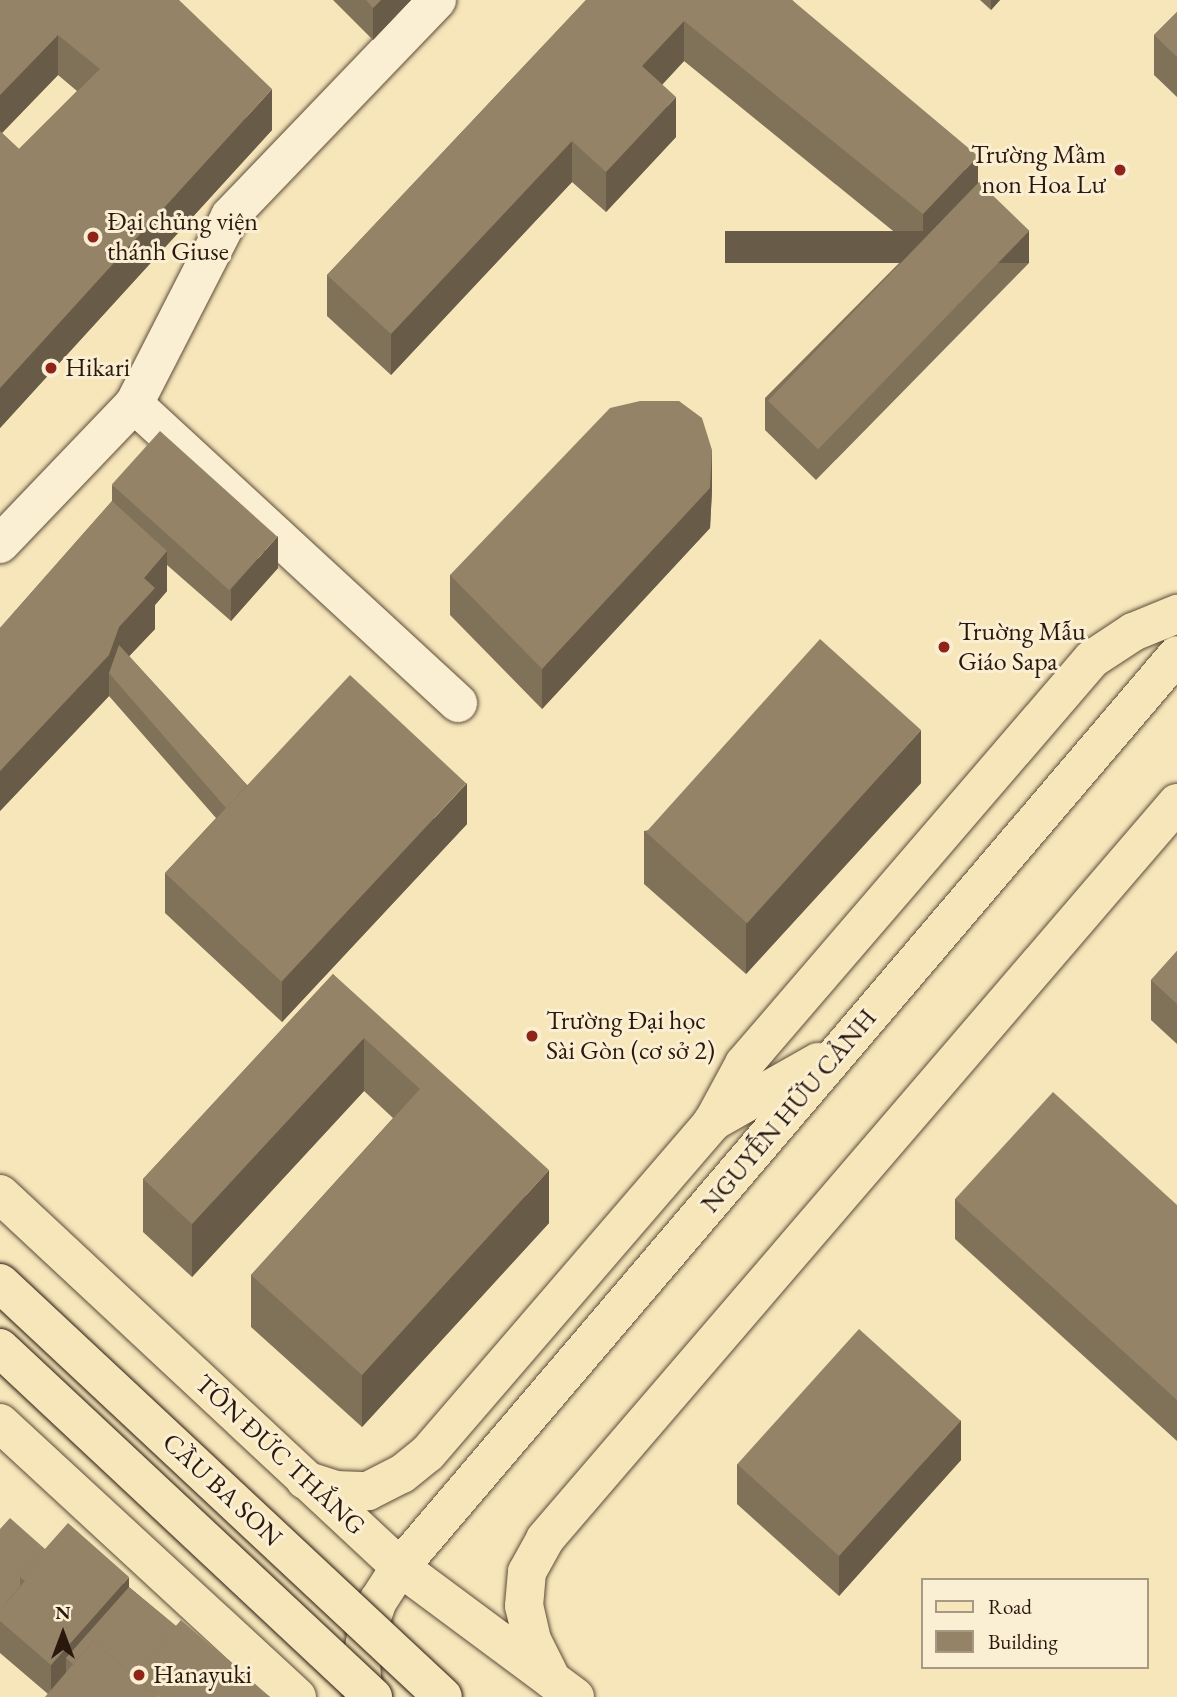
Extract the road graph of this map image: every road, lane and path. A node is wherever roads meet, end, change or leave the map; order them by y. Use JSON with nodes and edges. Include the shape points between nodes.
{"nodes":[{"id":1,"x":437,"y":0,"type":"edge"},
{"id":2,"x":134,"y":404,"type":"junction"},
{"id":3,"x":0,"y":544,"type":"edge"},
{"id":4,"x":1177,"y":614,"type":"edge"},
{"id":5,"x":1177,"y":655,"type":"edge"},
{"id":6,"x":458,"y":703,"type":"dead end"},
{"id":7,"x":1177,"y":803,"type":"edge"},
{"id":8,"x":841,"y":1049,"type":"junction"},
{"id":9,"x":712,"y":1123,"type":"junction"},
{"id":10,"x":0,"y":1194,"type":"edge"},
{"id":11,"x":0,"y":1283,"type":"edge"},
{"id":12,"x":0,"y":1348,"type":"edge"},
{"id":13,"x":0,"y":1423,"type":"edge"},
{"id":14,"x":305,"y":1480,"type":"junction"},
{"id":15,"x":400,"y":1567,"type":"junction"},
{"id":16,"x":564,"y":1688,"type":"edge"},
{"id":17,"x":297,"y":1697,"type":"edge"},
{"id":18,"x":363,"y":1697,"type":"edge"},
{"id":19,"x":373,"y":1697,"type":"edge"},
{"id":20,"x":443,"y":1697,"type":"edge"}],
"edges":[{"from":1,"to":2,"type":"street","via":[[230,215]]},
{"from":2,"to":3,"type":"street"},
{"from":2,"to":6,"type":"street"},
{"from":4,"to":9,"type":"main road","via":[[1133,632],[1093,659],[744,1063]]},
{"from":5,"to":8,"type":"main road","name":"NGUYỄN HỮU CẢNH"},
{"from":7,"to":16,"type":"main road","via":[[545,1539],[527,1572],[524,1606],[532,1640]]},
{"from":8,"to":9,"type":"main road"},
{"from":8,"to":15,"type":"main road","name":"NGUYỄN HỮU CẢNH"},
{"from":9,"to":14,"type":"main road","via":[[428,1453],[402,1474],[368,1491],[335,1490]]},
{"from":10,"to":14,"type":"main road","name":"TÔN ĐỨC THẮNG"},
{"from":11,"to":20,"type":"main road","name":"CẦU BA SON","bridge":true},
{"from":12,"to":19,"type":"main road","name":"CẦU BA SON","bridge":true},
{"from":13,"to":17,"type":"main road"},
{"from":14,"to":15,"type":"main road","name":"TÔN ĐỨC THẮNG"},
{"from":15,"to":16,"type":"main road","name":"TÔN ĐỨC THẮNG"},
{"from":15,"to":18,"type":"main road","name":"NGUYỄN HỮU CẢNH","via":[[378,1601],[366,1635],[360,1664]]}]}
